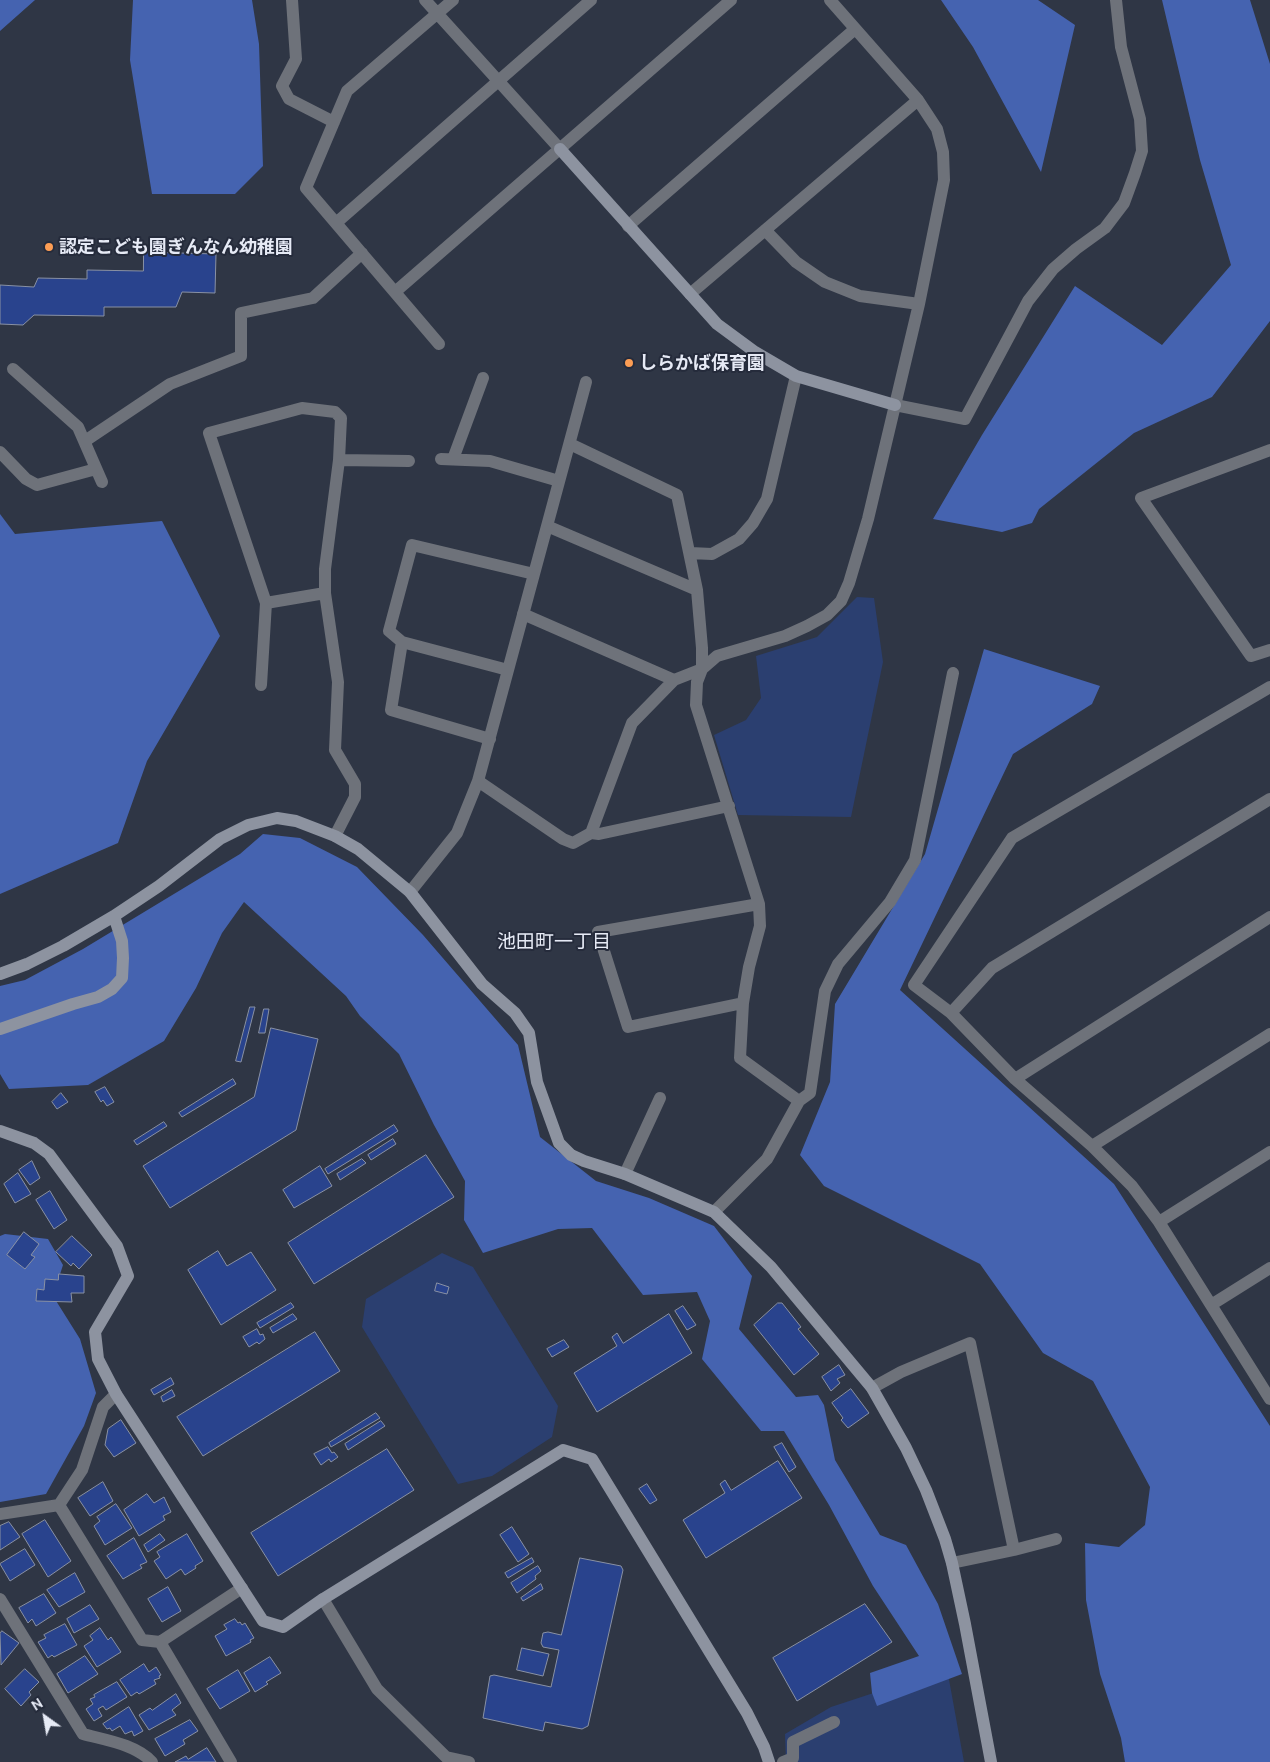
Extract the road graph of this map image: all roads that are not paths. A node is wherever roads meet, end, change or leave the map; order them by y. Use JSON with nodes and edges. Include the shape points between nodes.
{"nodes":[{"id":1,"x":292,"y":0,"type":"edge"},
{"id":2,"x":426,"y":0,"type":"edge"},
{"id":3,"x":453,"y":0,"type":"edge"},
{"id":4,"x":591,"y":0,"type":"edge"},
{"id":5,"x":731,"y":0,"type":"edge"},
{"id":6,"x":830,"y":0,"type":"edge"},
{"id":7,"x":1116,"y":0,"type":"edge"},
{"id":8,"x":438,"y":13,"type":"junction"},
{"id":9,"x":855,"y":29,"type":"junction"},
{"id":10,"x":498,"y":81,"type":"junction"},
{"id":11,"x":918,"y":100,"type":"junction"},
{"id":12,"x":334,"y":122,"type":"junction"},
{"id":13,"x":560,"y":149,"type":"junction"},
{"id":14,"x":336,"y":223,"type":"junction"},
{"id":15,"x":628,"y":226,"type":"junction"},
{"id":16,"x":765,"y":230,"type":"junction"},
{"id":17,"x":362,"y":253,"type":"junction"},
{"id":18,"x":395,"y":292,"type":"junction"},
{"id":19,"x":690,"y":294,"type":"junction"},
{"id":20,"x":919,"y":304,"type":"junction"},
{"id":21,"x":439,"y":344,"type":"dead end"},
{"id":22,"x":12,"y":369,"type":"dead end"},
{"id":23,"x":796,"y":376,"type":"junction"},
{"id":24,"x":483,"y":378,"type":"dead end"},
{"id":25,"x":586,"y":382,"type":"dead end"},
{"id":26,"x":894,"y":405,"type":"junction"},
{"id":27,"x":85,"y":440,"type":"junction"},
{"id":28,"x":570,"y":444,"type":"junction"},
{"id":29,"x":1270,"y":450,"type":"edge"},
{"id":30,"x":0,"y":452,"type":"edge"},
{"id":31,"x":339,"y":460,"type":"junction"},
{"id":32,"x":409,"y":461,"type":"dead end"},
{"id":33,"x":96,"y":469,"type":"junction"},
{"id":34,"x":560,"y":481,"type":"junction"},
{"id":35,"x":102,"y":482,"type":"dead end"},
{"id":36,"x":547,"y":526,"type":"junction"},
{"id":37,"x":690,"y":553,"type":"junction"},
{"id":38,"x":534,"y":574,"type":"junction"},
{"id":39,"x":697,"y":590,"type":"junction"},
{"id":40,"x":325,"y":593,"type":"junction"},
{"id":41,"x":266,"y":603,"type":"junction"},
{"id":42,"x":523,"y":614,"type":"junction"},
{"id":43,"x":402,"y":642,"type":"junction"},
{"id":44,"x":1270,"y":650,"type":"edge"},
{"id":45,"x":702,"y":669,"type":"junction"},
{"id":46,"x":508,"y":670,"type":"junction"},
{"id":47,"x":954,"y":673,"type":"dead end"},
{"id":48,"x":674,"y":680,"type":"junction"},
{"id":49,"x":261,"y":685,"type":"dead end"},
{"id":50,"x":1270,"y":687,"type":"edge"},
{"id":51,"x":490,"y":739,"type":"junction"},
{"id":52,"x":478,"y":780,"type":"junction"},
{"id":53,"x":1270,"y":799,"type":"edge"},
{"id":54,"x":729,"y":806,"type":"junction"},
{"id":55,"x":591,"y":833,"type":"junction"},
{"id":56,"x":335,"y":836,"type":"junction"},
{"id":57,"x":410,"y":892,"type":"junction"},
{"id":58,"x":759,"y":904,"type":"junction"},
{"id":59,"x":114,"y":916,"type":"junction"},
{"id":60,"x":1270,"y":917,"type":"edge"},
{"id":61,"x":0,"y":974,"type":"edge"},
{"id":62,"x":743,"y":1003,"type":"junction"},
{"id":63,"x":950,"y":1013,"type":"junction"},
{"id":64,"x":0,"y":1029,"type":"edge"},
{"id":65,"x":1270,"y":1034,"type":"edge"},
{"id":66,"x":1015,"y":1079,"type":"junction"},
{"id":67,"x":660,"y":1098,"type":"dead end"},
{"id":68,"x":799,"y":1101,"type":"junction"},
{"id":69,"x":0,"y":1131,"type":"edge"},
{"id":70,"x":1092,"y":1146,"type":"junction"},
{"id":71,"x":1270,"y":1152,"type":"edge"},
{"id":72,"x":625,"y":1174,"type":"junction"},
{"id":73,"x":714,"y":1212,"type":"junction"},
{"id":74,"x":1159,"y":1222,"type":"junction"},
{"id":75,"x":1270,"y":1268,"type":"edge"},
{"id":76,"x":1211,"y":1305,"type":"junction"},
{"id":77,"x":1266,"y":1384,"type":"edge"},
{"id":78,"x":872,"y":1388,"type":"junction"},
{"id":79,"x":116,"y":1394,"type":"junction"},
{"id":80,"x":1270,"y":1399,"type":"edge"},
{"id":81,"x":59,"y":1505,"type":"junction"},
{"id":82,"x":0,"y":1514,"type":"edge"},
{"id":83,"x":1056,"y":1539,"type":"dead end"},
{"id":84,"x":1014,"y":1550,"type":"junction"},
{"id":85,"x":952,"y":1563,"type":"junction"},
{"id":86,"x":242,"y":1588,"type":"junction"},
{"id":87,"x":0,"y":1599,"type":"edge"},
{"id":88,"x":323,"y":1599,"type":"junction"},
{"id":89,"x":160,"y":1642,"type":"junction"},
{"id":90,"x":834,"y":1722,"type":"dead end"},
{"id":91,"x":790,"y":1761,"type":"edge"},
{"id":92,"x":152,"y":1762,"type":"edge"},
{"id":93,"x":231,"y":1762,"type":"edge"},
{"id":94,"x":469,"y":1762,"type":"edge"},
{"id":95,"x":769,"y":1762,"type":"edge"},
{"id":96,"x":991,"y":1762,"type":"edge"}],
"edges":[{"from":1,"to":12,"type":"street","via":[[296,59],[282,86],[289,99]]},
{"from":2,"to":8,"type":"street"},
{"from":3,"to":8,"type":"street"},
{"from":4,"to":10,"type":"street"},
{"from":5,"to":13,"type":"street"},
{"from":6,"to":9,"type":"street"},
{"from":7,"to":26,"type":"street","via":[[1121,47],[1140,119],[1142,151],[1124,203],[1105,228],[1053,269],[1028,301],[965,419]]},
{"from":8,"to":10,"type":"street"},
{"from":8,"to":12,"type":"street","via":[[347,91]]},
{"from":9,"to":11,"type":"street"},
{"from":9,"to":15,"type":"street"},
{"from":10,"to":13,"type":"street"},
{"from":10,"to":14,"type":"street"},
{"from":11,"to":16,"type":"street"},
{"from":11,"to":20,"type":"street","via":[[937,129],[943,152],[944,180]]},
{"from":12,"to":14,"type":"street","via":[[306,188]]},
{"from":13,"to":15,"type":"street"},
{"from":13,"to":18,"type":"street"},
{"from":14,"to":17,"type":"street"},
{"from":15,"to":19,"type":"street"},
{"from":16,"to":19,"type":"street"},
{"from":16,"to":20,"type":"street","via":[[796,262],[825,282],[860,296]]},
{"from":17,"to":18,"type":"street"},
{"from":17,"to":27,"type":"street","via":[[313,298],[241,313],[241,356],[170,384]]},
{"from":18,"to":21,"type":"street"},
{"from":19,"to":23,"type":"street","via":[[717,324]]},
{"from":20,"to":26,"type":"street"},
{"from":22,"to":27,"type":"street","via":[[78,427]]},
{"from":23,"to":26,"type":"street"},
{"from":23,"to":37,"type":"street","via":[[767,499],[753,523],[739,539],[712,554]]},
{"from":24,"to":34,"type":"street","via":[[447,459],[490,461]]},
{"from":25,"to":28,"type":"street"},
{"from":26,"to":45,"type":"street","via":[[868,519],[841,601],[828,614],[807,626],[785,636],[717,656]]},
{"from":27,"to":33,"type":"street"},
{"from":28,"to":34,"type":"street"},
{"from":28,"to":37,"type":"street","via":[[677,495]]},
{"from":29,"to":44,"type":"street","via":[[1141,498],[1250,656]]},
{"from":30,"to":33,"type":"street","via":[[26,479],[37,485]]},
{"from":31,"to":32,"type":"street"},
{"from":31,"to":40,"type":"street","via":[[325,568]]},
{"from":31,"to":41,"type":"street","via":[[341,418],[335,412],[302,408],[209,433]]},
{"from":33,"to":35,"type":"street"},
{"from":34,"to":36,"type":"street"},
{"from":36,"to":38,"type":"street"},
{"from":36,"to":39,"type":"street"},
{"from":37,"to":39,"type":"street"},
{"from":38,"to":42,"type":"street"},
{"from":38,"to":43,"type":"street","via":[[412,545],[389,631]]},
{"from":39,"to":45,"type":"street"},
{"from":40,"to":41,"type":"street"},
{"from":40,"to":56,"type":"street","via":[[338,682],[336,750],[355,784],[355,798]]},
{"from":41,"to":49,"type":"street"},
{"from":42,"to":46,"type":"street"},
{"from":42,"to":48,"type":"street"},
{"from":43,"to":46,"type":"street"},
{"from":43,"to":51,"type":"street","via":[[391,710]]},
{"from":45,"to":48,"type":"street"},
{"from":45,"to":54,"type":"street","via":[[697,682],[696,705]]},
{"from":46,"to":51,"type":"street"},
{"from":47,"to":68,"type":"street","via":[[915,860],[890,902],[838,964],[825,991],[810,1093]]},
{"from":48,"to":55,"type":"street","via":[[632,723]]},
{"from":50,"to":63,"type":"street","via":[[1012,838],[914,985]]},
{"from":51,"to":52,"type":"street"},
{"from":52,"to":55,"type":"street","via":[[563,839],[573,843]]},
{"from":52,"to":57,"type":"street","via":[[457,833]]},
{"from":53,"to":63,"type":"street","via":[[992,968]]},
{"from":54,"to":55,"type":"street","via":[[600,834]]},
{"from":54,"to":58,"type":"street"},
{"from":56,"to":57,"type":"street","via":[[358,850]]},
{"from":56,"to":59,"type":"street","via":[[296,821],[277,818],[248,825],[220,838],[160,886]]},
{"from":57,"to":72,"type":"street","via":[[482,984],[514,1013],[529,1033],[537,1082],[559,1143],[571,1155]]},
{"from":58,"to":62,"type":"street","via":[[760,926]]},
{"from":58,"to":62,"type":"street","via":[[598,932],[628,1027]]},
{"from":59,"to":61,"type":"street","via":[[56,950]]},
{"from":59,"to":64,"type":"street","via":[[122,941],[123,958],[122,978],[112,989],[98,997]]},
{"from":60,"to":66,"type":"street"},
{"from":62,"to":68,"type":"street","via":[[740,1058]]},
{"from":63,"to":66,"type":"street"},
{"from":65,"to":70,"type":"street"},
{"from":66,"to":70,"type":"street"},
{"from":67,"to":72,"type":"street"},
{"from":68,"to":73,"type":"street","via":[[767,1159]]},
{"from":69,"to":79,"type":"street","via":[[34,1143],[49,1154],[117,1246],[128,1276],[95,1332],[98,1359]]},
{"from":70,"to":74,"type":"street","via":[[1132,1186]]},
{"from":71,"to":74,"type":"street"},
{"from":72,"to":73,"type":"street"},
{"from":73,"to":78,"type":"street","via":[[771,1267]]},
{"from":74,"to":76,"type":"street"},
{"from":75,"to":76,"type":"street"},
{"from":76,"to":77,"type":"street"},
{"from":77,"to":80,"type":"street"},
{"from":78,"to":84,"type":"street","via":[[970,1343]]},
{"from":78,"to":85,"type":"street","via":[[926,1490]]},
{"from":79,"to":81,"type":"street","via":[[103,1407],[82,1470]]},
{"from":79,"to":86,"type":"street"},
{"from":81,"to":82,"type":"street"},
{"from":81,"to":89,"type":"street","via":[[142,1640]]},
{"from":83,"to":84,"type":"street"},
{"from":84,"to":85,"type":"street"},
{"from":85,"to":96,"type":"street"},
{"from":86,"to":88,"type":"street","via":[[263,1621],[283,1627]]},
{"from":86,"to":89,"type":"street"},
{"from":87,"to":92,"type":"street","via":[[83,1734],[125,1746]]},
{"from":88,"to":94,"type":"street","via":[[377,1689],[446,1757]]},
{"from":88,"to":95,"type":"street","via":[[563,1450],[592,1459],[747,1714]]},
{"from":89,"to":93,"type":"street"},
{"from":90,"to":91,"type":"street","via":[[793,1742]]}]}
